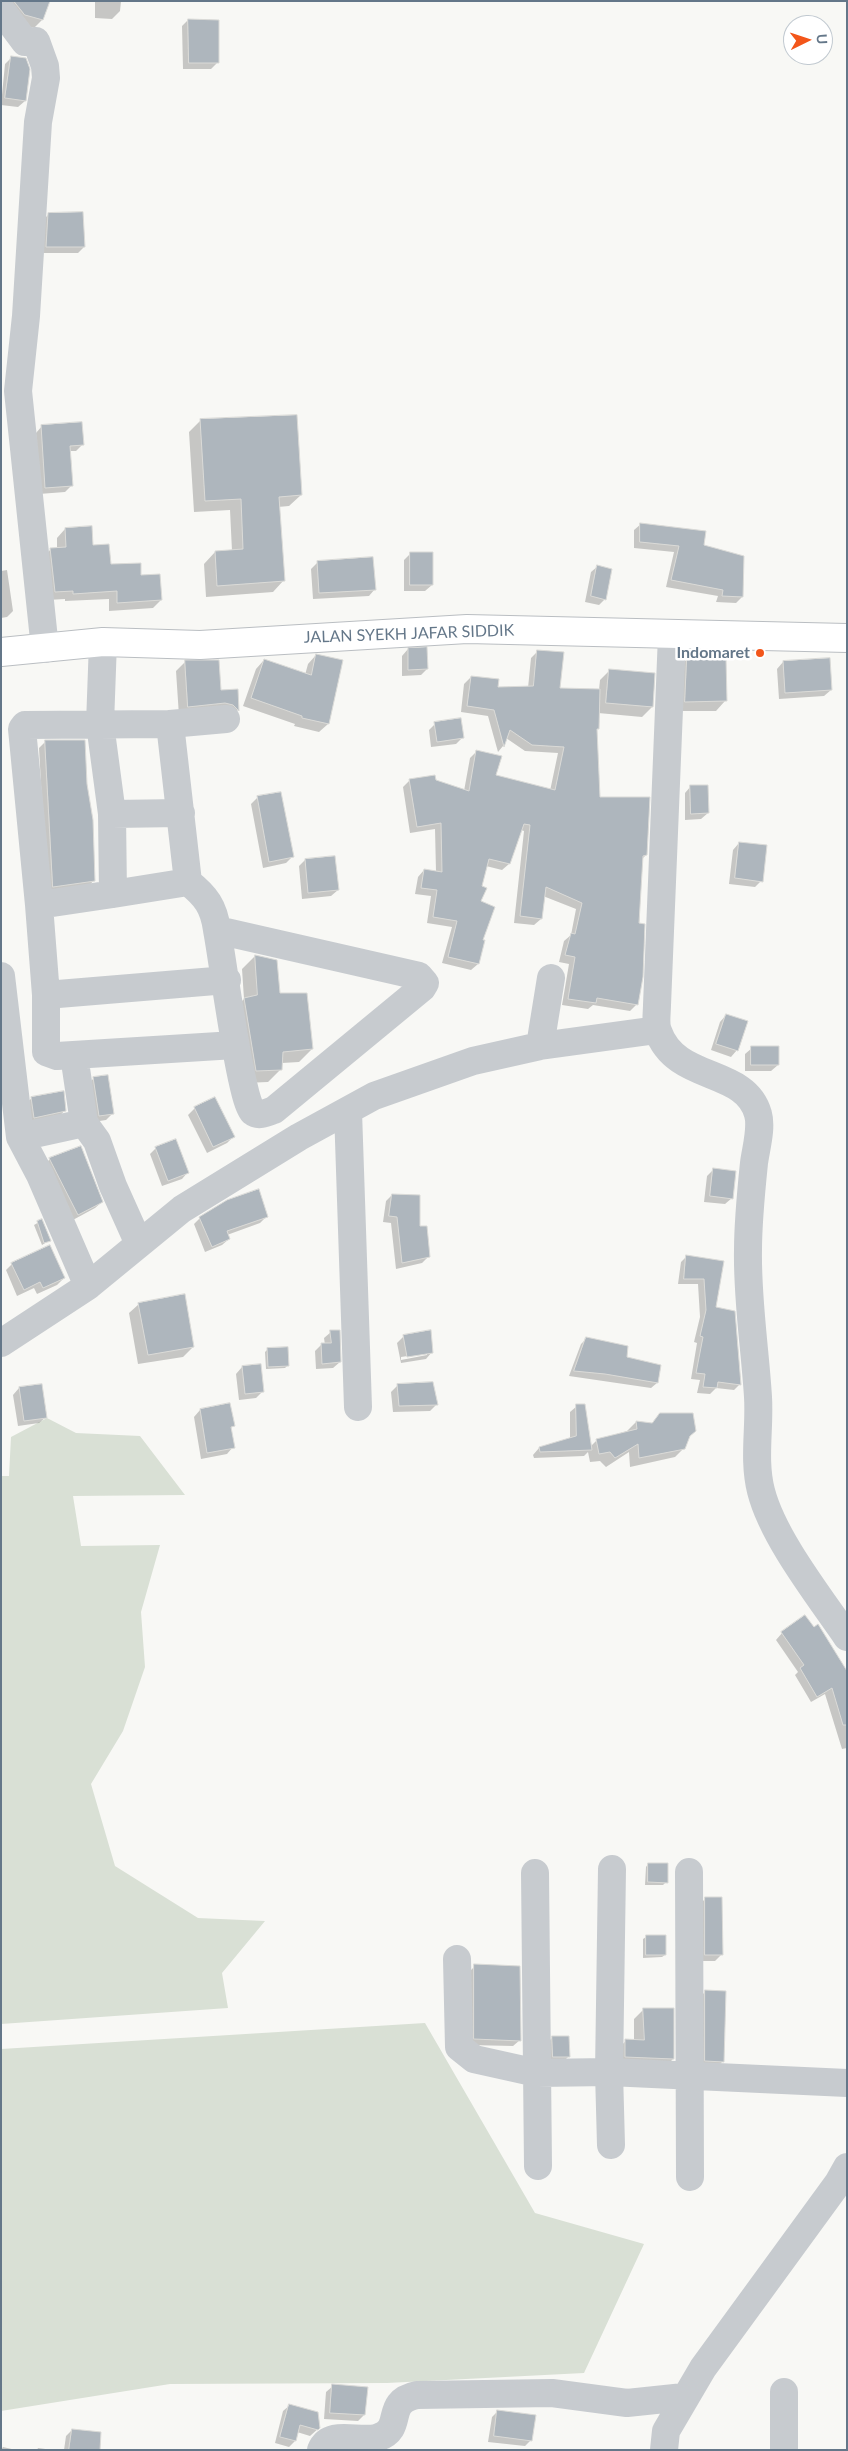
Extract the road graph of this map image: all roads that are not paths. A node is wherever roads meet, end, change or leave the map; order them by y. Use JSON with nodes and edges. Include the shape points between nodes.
{"nodes":[{"id":1,"x":1,"y":10,"type":"edge"},
{"id":2,"x":672,"y":635,"type":"junction"},
{"id":3,"x":847,"y":638,"type":"edge"},
{"id":4,"x":103,"y":642,"type":"junction"},
{"id":5,"x":45,"y":649,"type":"junction"},
{"id":6,"x":1,"y":652,"type":"edge"},
{"id":7,"x":226,"y":720,"type":"dead end"},
{"id":8,"x":100,"y":724,"type":"junction"},
{"id":9,"x":170,"y":724,"type":"junction"},
{"id":10,"x":181,"y":813,"type":"junction"},
{"id":11,"x":112,"y":814,"type":"junction"},
{"id":12,"x":188,"y":882,"type":"junction"},
{"id":13,"x":113,"y":894,"type":"junction"},
{"id":14,"x":39,"y":905,"type":"junction"},
{"id":15,"x":217,"y":930,"type":"junction"},
{"id":16,"x":1,"y":976,"type":"edge"},
{"id":17,"x":551,"y":978,"type":"dead end"},
{"id":18,"x":227,"y":980,"type":"junction"},
{"id":19,"x":46,"y":995,"type":"junction"},
{"id":20,"x":657,"y":1030,"type":"junction"},
{"id":21,"x":235,"y":1045,"type":"junction"},
{"id":22,"x":540,"y":1046,"type":"junction"},
{"id":23,"x":74,"y":1055,"type":"junction"},
{"id":24,"x":348,"y":1111,"type":"junction"},
{"id":25,"x":84,"y":1123,"type":"junction"},
{"id":26,"x":20,"y":1137,"type":"junction"},
{"id":27,"x":139,"y":1244,"type":"junction"},
{"id":28,"x":88,"y":1286,"type":"junction"},
{"id":29,"x":1,"y":1343,"type":"edge"},
{"id":30,"x":358,"y":1407,"type":"dead end"},
{"id":31,"x":847,"y":1637,"type":"edge"},
{"id":32,"x":612,"y":1869,"type":"dead end"},
{"id":33,"x":689,"y":1872,"type":"dead end"},
{"id":34,"x":535,"y":1873,"type":"dead end"},
{"id":35,"x":457,"y":1959,"type":"dead end"},
{"id":36,"x":609,"y":2072,"type":"junction"},
{"id":37,"x":537,"y":2073,"type":"junction"},
{"id":38,"x":688,"y":2077,"type":"junction"},
{"id":39,"x":847,"y":2083,"type":"edge"},
{"id":40,"x":611,"y":2145,"type":"dead end"},
{"id":41,"x":538,"y":2166,"type":"dead end"},
{"id":42,"x":847,"y":2167,"type":"edge"},
{"id":43,"x":690,"y":2177,"type":"dead end"},
{"id":44,"x":784,"y":2392,"type":"dead end"},
{"id":45,"x":684,"y":2398,"type":"junction"},
{"id":46,"x":321,"y":2450,"type":"edge"},
{"id":47,"x":664,"y":2450,"type":"edge"},
{"id":48,"x":784,"y":2450,"type":"edge"}],
"edges":[{"from":1,"to":5,"type":"street","via":[[25,42],[36,41],[45,66],[18,392]]},
{"from":2,"to":3,"type":"main road","name":"JALAN SYEKH JAFAR SIDDIK"},
{"from":2,"to":4,"type":"main road","name":"JALAN SYEKH JAFAR SIDDIK","via":[[467,628],[200,645]]},
{"from":2,"to":20,"type":"street"},
{"from":4,"to":5,"type":"main road","name":"JALAN SYEKH JAFAR SIDDIK"},
{"from":4,"to":8,"type":"street"},
{"from":5,"to":6,"type":"main road","name":"JALAN SYEKH JAFAR SIDDIK"},
{"from":7,"to":9,"type":"street"},
{"from":8,"to":9,"type":"street"},
{"from":8,"to":11,"type":"street"},
{"from":8,"to":14,"type":"street","via":[[22,727]]},
{"from":9,"to":10,"type":"street"},
{"from":10,"to":11,"type":"street"},
{"from":10,"to":12,"type":"street"},
{"from":11,"to":13,"type":"street"},
{"from":12,"to":13,"type":"street"},
{"from":12,"to":15,"type":"street","via":[[209,900]]},
{"from":13,"to":14,"type":"street"},
{"from":14,"to":19,"type":"street"},
{"from":15,"to":18,"type":"street"},
{"from":15,"to":21,"type":"street","via":[[419,976],[425,983],[289,1098],[264,1114],[251,1112]]},
{"from":16,"to":26,"type":"street"},
{"from":17,"to":22,"type":"street"},
{"from":18,"to":19,"type":"street"},
{"from":18,"to":21,"type":"street"},
{"from":19,"to":23,"type":"street","via":[[45,1049],[52,1056]]},
{"from":20,"to":22,"type":"street"},
{"from":20,"to":31,"type":"street","via":[[670,1054],[745,1092],[758,1116],[748,1249],[758,1398],[759,1476],[770,1516],[802,1571]]},
{"from":21,"to":23,"type":"street"},
{"from":22,"to":24,"type":"street","via":[[473,1061],[374,1096]]},
{"from":23,"to":25,"type":"street"},
{"from":24,"to":27,"type":"street","via":[[299,1137],[182,1209]]},
{"from":24,"to":30,"type":"street"},
{"from":25,"to":26,"type":"street"},
{"from":25,"to":27,"type":"street","via":[[97,1141]]},
{"from":26,"to":28,"type":"street"},
{"from":27,"to":28,"type":"street"},
{"from":28,"to":29,"type":"street"},
{"from":32,"to":36,"type":"street"},
{"from":33,"to":38,"type":"street"},
{"from":34,"to":37,"type":"street"},
{"from":35,"to":37,"type":"street","via":[[459,2047],[474,2059]]},
{"from":36,"to":37,"type":"street"},
{"from":36,"to":38,"type":"street"},
{"from":36,"to":40,"type":"street"},
{"from":37,"to":41,"type":"street"},
{"from":38,"to":39,"type":"street"},
{"from":38,"to":43,"type":"street"},
{"from":42,"to":45,"type":"street"},
{"from":44,"to":48,"type":"street"},
{"from":45,"to":46,"type":"street","via":[[627,2403],[552,2393],[417,2395],[402,2400],[389,2431],[382,2436],[372,2440],[330,2440]]},
{"from":45,"to":47,"type":"street","via":[[666,2431]]}]}
